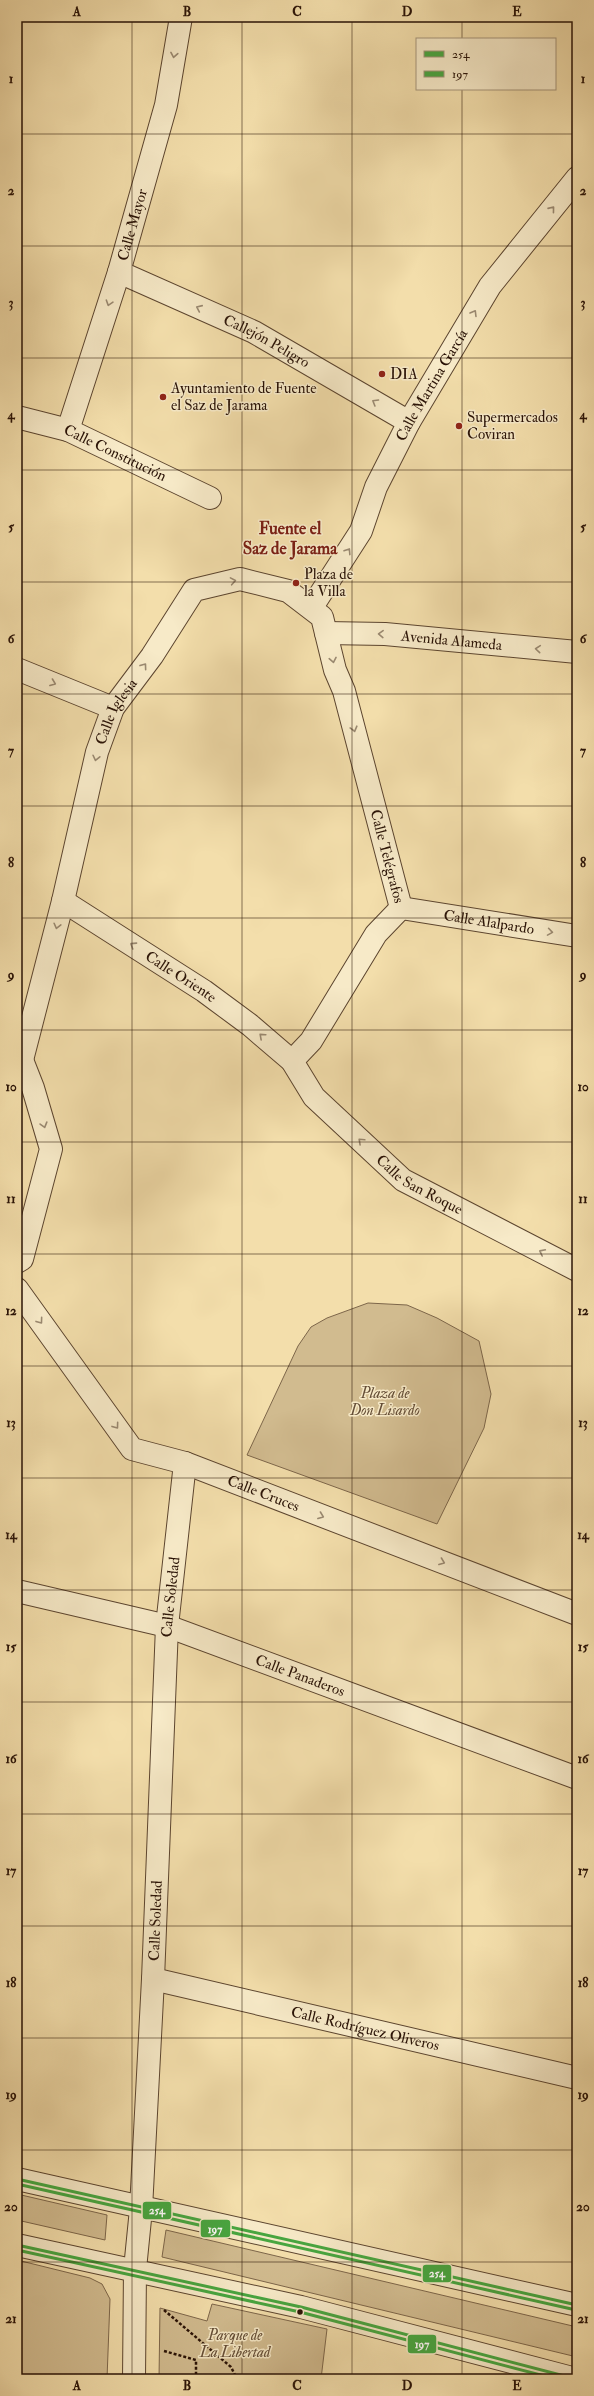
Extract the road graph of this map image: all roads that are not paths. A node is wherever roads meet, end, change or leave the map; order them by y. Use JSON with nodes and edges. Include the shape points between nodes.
{"nodes":[{"id":1,"x":181,"y":17,"type":"edge"},
{"id":2,"x":577,"y":178,"type":"edge"},
{"id":3,"x":119,"y":272,"type":"junction"},
{"id":4,"x":17,"y":417,"type":"edge"},
{"id":5,"x":409,"y":422,"type":"junction"},
{"id":6,"x":68,"y":430,"type":"junction"},
{"id":7,"x":210,"y":498,"type":"dead end"},
{"id":8,"x":312,"y":607,"type":"junction"},
{"id":9,"x":326,"y":633,"type":"junction"},
{"id":10,"x":577,"y":652,"type":"edge"},
{"id":11,"x":17,"y":669,"type":"edge"},
{"id":12,"x":344,"y":691,"type":"joint"},
{"id":13,"x":113,"y":708,"type":"junction"},
{"id":14,"x":63,"y":901,"type":"junction"},
{"id":15,"x":401,"y":908,"type":"junction"},
{"id":16,"x":577,"y":935,"type":"edge"},
{"id":17,"x":20,"y":1059,"type":"edge"},
{"id":18,"x":292,"y":1061,"type":"junction"},
{"id":19,"x":17,"y":1262,"type":"edge"},
{"id":20,"x":577,"y":1270,"type":"edge"},
{"id":21,"x":17,"y":1289,"type":"edge"},
{"id":22,"x":185,"y":1463,"type":"junction"},
{"id":23,"x":17,"y":1591,"type":"edge"},
{"id":24,"x":577,"y":1614,"type":"edge"},
{"id":25,"x":167,"y":1626,"type":"junction"},
{"id":26,"x":577,"y":1778,"type":"edge"},
{"id":27,"x":153,"y":1979,"type":"junction"},
{"id":28,"x":577,"y":2078,"type":"edge"},
{"id":29,"x":17,"y":2179,"type":"edge"},
{"id":30,"x":141,"y":2209,"type":"junction"},
{"id":31,"x":17,"y":2245,"type":"edge"},
{"id":32,"x":135,"y":2270,"type":"junction"},
{"id":33,"x":577,"y":2305,"type":"edge"},
{"id":34,"x":134,"y":2379,"type":"edge"},
{"id":35,"x":576,"y":2379,"type":"edge"}],
"edges":[{"from":1,"to":3,"type":"street","name":"Calle Mayor","one_way":true,"via":[[166,105]]},
{"from":5,"to":2,"type":"street","name":"Calle Martina García","one_way":true,"via":[[490,286]]},
{"from":5,"to":3,"type":"street","name":"Callejón Peligro","one_way":true,"via":[[254,332]]},
{"from":3,"to":6,"type":"street","name":"Calle Mayor","one_way":true},
{"from":4,"to":6,"type":"street","name":"Calle Constitución"},
{"from":8,"to":5,"type":"street","name":"Calle Martina García","one_way":true,"via":[[361,531],[376,487]]},
{"from":6,"to":7,"type":"street","name":"Calle Constitución"},
{"from":8,"to":9,"type":"street","name":"Calle Iglesia","via":[[322,617]]},
{"from":13,"to":8,"type":"street","name":"Calle Iglesia","one_way":true,"via":[[152,656],[194,590],[240,579],[288,591]]},
{"from":10,"to":9,"type":"street","name":"Avenida Alameda","one_way":true,"via":[[385,634]]},
{"from":9,"to":12,"type":"street","name":"Calle Iglesia","one_way":true,"via":[[335,670]]},
{"from":11,"to":13,"type":"street","one_way":true},
{"from":12,"to":15,"type":"street","name":"Calle Telégrafos","one_way":true},
{"from":13,"to":14,"type":"street","name":"Calle Iglesia","one_way":true,"via":[[97,752]]},
{"from":14,"to":17,"type":"street","name":"Calle Iglesia","one_way":true},
{"from":18,"to":14,"type":"street","name":"Calle Oriente","one_way":true,"via":[[250,1024],[204,991]]},
{"from":15,"to":16,"type":"street","name":"Calle Alalpardo","one_way":true},
{"from":15,"to":18,"type":"street","name":"Calle Telégrafos","via":[[376,934],[311,1041]]},
{"from":17,"to":19,"type":"street","one_way":true,"via":[[33,1088],[51,1149],[22,1259]]},
{"from":20,"to":18,"type":"street","name":"Calle San Roque","one_way":true,"via":[[403,1180],[314,1097]]},
{"from":21,"to":22,"type":"street","name":"Calle Cruces","one_way":true,"via":[[132,1448]]},
{"from":22,"to":24,"type":"street","name":"Calle Cruces","one_way":true},
{"from":22,"to":25,"type":"street","name":"Calle Soledad"},
{"from":23,"to":25,"type":"street","name":"Calle Panaderos"},
{"from":25,"to":26,"type":"street","name":"Calle Panaderos"},
{"from":25,"to":27,"type":"street","name":"Calle Soledad"},
{"from":27,"to":28,"type":"street","name":"Calle Rodríguez Oliveros"},
{"from":27,"to":30,"type":"street","name":"Calle Soledad"},
{"from":29,"to":30,"type":"street"},
{"from":30,"to":32,"type":"street","name":"Calle Soledad"},
{"from":30,"to":33,"type":"street"},
{"from":31,"to":32,"type":"street"},
{"from":32,"to":34,"type":"street","name":"Calle Soledad"},
{"from":32,"to":35,"type":"street","via":[[301,2307]]}]}
